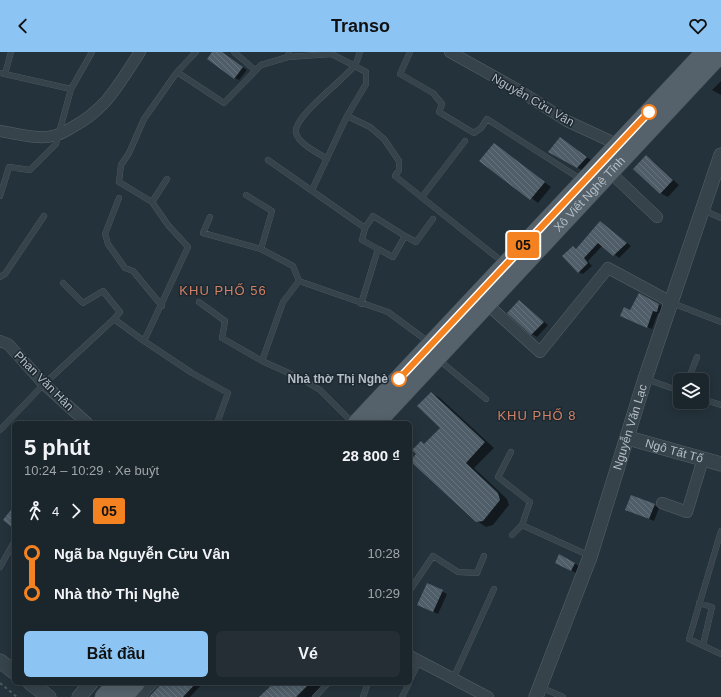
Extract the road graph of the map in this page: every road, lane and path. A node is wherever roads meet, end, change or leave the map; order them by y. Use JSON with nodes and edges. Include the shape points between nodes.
{"nodes":[{"id":1,"x":10,"y":52,"type":"edge"},
{"id":2,"x":92,"y":52,"type":"edge"},
{"id":3,"x":140,"y":52,"type":"edge"},
{"id":4,"x":196,"y":52,"type":"edge"},
{"id":5,"x":234,"y":52,"type":"edge"},
{"id":6,"x":360,"y":52,"type":"edge"},
{"id":7,"x":410,"y":52,"type":"edge"},
{"id":8,"x":450,"y":52,"type":"edge"},
{"id":9,"x":704,"y":52,"type":"edge"},
{"id":10,"x":721,"y":53,"type":"edge"},
{"id":11,"x":288,"y":54,"type":"edge"},
{"id":12,"x":355,"y":66,"type":"junction"},
{"id":13,"x":255,"y":70,"type":"junction"},
{"id":14,"x":177,"y":72,"type":"junction"},
{"id":15,"x":2,"y":73,"type":"edge"},
{"id":16,"x":71,"y":89,"type":"junction"},
{"id":17,"x":347,"y":116,"type":"junction"},
{"id":18,"x":0,"y":131,"type":"edge"},
{"id":19,"x":57,"y":136,"type":"junction"},
{"id":20,"x":465,"y":141,"type":"dead end"},
{"id":21,"x":625,"y":148,"type":"junction"},
{"id":22,"x":721,"y":155,"type":"edge"},
{"id":23,"x":327,"y":158,"type":"junction"},
{"id":24,"x":268,"y":160,"type":"dead end"},
{"id":25,"x":611,"y":174,"type":"junction"},
{"id":26,"x":167,"y":179,"type":"dead end"},
{"id":27,"x":583,"y":181,"type":"junction"},
{"id":28,"x":312,"y":190,"type":"junction"},
{"id":29,"x":0,"y":194,"type":"edge"},
{"id":30,"x":246,"y":195,"type":"dead end"},
{"id":31,"x":422,"y":197,"type":"junction"},
{"id":32,"x":119,"y":198,"type":"dead end"},
{"id":33,"x":152,"y":202,"type":"junction"},
{"id":34,"x":703,"y":210,"type":"junction"},
{"id":35,"x":44,"y":216,"type":"dead end"},
{"id":36,"x":210,"y":217,"type":"dead end"},
{"id":37,"x":656,"y":217,"type":"dead end"},
{"id":38,"x":721,"y":218,"type":"edge"},
{"id":39,"x":433,"y":219,"type":"dead end"},
{"id":40,"x":365,"y":228,"type":"junction"},
{"id":41,"x":405,"y":236,"type":"junction"},
{"id":42,"x":261,"y":249,"type":"junction"},
{"id":43,"x":378,"y":249,"type":"junction"},
{"id":44,"x":506,"y":264,"type":"junction"},
{"id":45,"x":0,"y":277,"type":"edge"},
{"id":46,"x":299,"y":281,"type":"junction"},
{"id":47,"x":63,"y":283,"type":"dead end"},
{"id":48,"x":199,"y":302,"type":"dead end"},
{"id":49,"x":671,"y":302,"type":"junction"},
{"id":50,"x":361,"y":304,"type":"junction"},
{"id":51,"x":488,"y":304,"type":"junction"},
{"id":52,"x":162,"y":306,"type":"junction"},
{"id":53,"x":114,"y":319,"type":"junction"},
{"id":54,"x":721,"y":322,"type":"edge"},
{"id":55,"x":0,"y":341,"type":"edge"},
{"id":56,"x":144,"y":341,"type":"junction"},
{"id":57,"x":434,"y":351,"type":"junction"},
{"id":58,"x":697,"y":357,"type":"dead end"},
{"id":59,"x":262,"y":361,"type":"junction"},
{"id":60,"x":691,"y":373,"type":"edge"},
{"id":61,"x":645,"y":379,"type":"junction"},
{"id":62,"x":44,"y":384,"type":"junction"},
{"id":63,"x":673,"y":389,"type":"edge"},
{"id":64,"x":486,"y":399,"type":"dead end"},
{"id":65,"x":709,"y":401,"type":"edge"},
{"id":66,"x":721,"y":405,"type":"edge"},
{"id":67,"x":85,"y":421,"type":"edge"},
{"id":68,"x":218,"y":421,"type":"edge"},
{"id":69,"x":351,"y":421,"type":"edge"},
{"id":70,"x":359,"y":421,"type":"edge"},
{"id":71,"x":378,"y":421,"type":"edge"},
{"id":72,"x":0,"y":430,"type":"edge"},
{"id":73,"x":628,"y":438,"type":"junction"},
{"id":74,"x":511,"y":452,"type":"dead end"},
{"id":75,"x":704,"y":459,"type":"junction"},
{"id":76,"x":721,"y":464,"type":"edge"},
{"id":77,"x":662,"y":503,"type":"dead end"},
{"id":78,"x":522,"y":525,"type":"junction"},
{"id":79,"x":721,"y":532,"type":"edge"},
{"id":80,"x":512,"y":535,"type":"dead end"},
{"id":81,"x":12,"y":546,"type":"edge"},
{"id":82,"x":484,"y":556,"type":"dead end"},
{"id":83,"x":590,"y":556,"type":"junction"},
{"id":84,"x":0,"y":567,"type":"edge"},
{"id":85,"x":412,"y":587,"type":"edge"},
{"id":86,"x":494,"y":589,"type":"dead end"},
{"id":87,"x":699,"y":603,"type":"junction"},
{"id":88,"x":703,"y":645,"type":"junction"},
{"id":89,"x":721,"y":654,"type":"edge"},
{"id":90,"x":415,"y":658,"type":"edge"},
{"id":91,"x":0,"y":661,"type":"edge"},
{"id":92,"x":12,"y":670,"type":"edge"},
{"id":93,"x":412,"y":671,"type":"edge"},
{"id":94,"x":453,"y":679,"type":"junction"},
{"id":95,"x":0,"y":683,"type":"edge"},
{"id":96,"x":33,"y":685,"type":"edge"},
{"id":97,"x":89,"y":685,"type":"edge"},
{"id":98,"x":115,"y":685,"type":"edge"},
{"id":99,"x":134,"y":685,"type":"edge"},
{"id":100,"x":150,"y":685,"type":"edge"},
{"id":101,"x":326,"y":685,"type":"edge"},
{"id":102,"x":367,"y":685,"type":"edge"},
{"id":103,"x":407,"y":685,"type":"edge"},
{"id":104,"x":538,"y":692,"type":"edge"},
{"id":105,"x":17,"y":697,"type":"edge"},
{"id":106,"x":49,"y":697,"type":"edge"},
{"id":107,"x":79,"y":697,"type":"edge"},
{"id":108,"x":104,"y":697,"type":"edge"},
{"id":109,"x":123,"y":697,"type":"edge"},
{"id":110,"x":139,"y":697,"type":"edge"},
{"id":111,"x":315,"y":697,"type":"edge"},
{"id":112,"x":363,"y":697,"type":"edge"},
{"id":113,"x":402,"y":697,"type":"edge"},
{"id":114,"x":488,"y":697,"type":"edge"},
{"id":115,"x":563,"y":697,"type":"edge"}],
"edges":[{"from":1,"to":15,"type":"lane"},
{"from":2,"to":16,"type":"lane"},
{"from":3,"to":19,"type":"street","via":[[105,104],[92,116]]},
{"from":4,"to":14,"type":"lane"},
{"from":5,"to":13,"type":"lane"},
{"from":6,"to":12,"type":"lane"},
{"from":7,"to":27,"type":"lane","via":[[400,74],[433,93],[442,104],[439,112],[474,133],[487,119]]},
{"from":8,"to":21,"type":"street","name":"Nguyễn Cửu Vân","via":[[567,121]]},
{"from":9,"to":21,"type":"main road","name":"Xô Viết Nghệ Tĩnh"},
{"from":10,"to":21,"type":"main road","name":"Xô Viết Nghệ Tĩnh"},
{"from":11,"to":12,"type":"lane","via":[[332,54]]},
{"from":11,"to":13,"type":"lane","via":[[261,64]]},
{"from":12,"to":17,"type":"lane","via":[[366,72],[366,84]]},
{"from":12,"to":23,"type":"lane","via":[[318,99],[296,126],[296,134],[302,142]]},
{"from":13,"to":14,"type":"lane","via":[[224,103]]},
{"from":14,"to":33,"type":"lane","via":[[144,119],[121,165],[119,182]]},
{"from":15,"to":16,"type":"lane"},
{"from":16,"to":19,"type":"lane"},
{"from":17,"to":23,"type":"lane"},
{"from":17,"to":31,"type":"lane","via":[[370,127],[384,139],[399,161],[399,170],[395,176]]},
{"from":18,"to":19,"type":"street","via":[[39,137]]},
{"from":19,"to":29,"type":"lane","via":[[56,144],[30,170],[9,167]]},
{"from":20,"to":31,"type":"lane"},
{"from":21,"to":25,"type":"main road","name":"Xô Viết Nghệ Tĩnh"},
{"from":21,"to":27,"type":"main road","name":"Xô Viết Nghệ Tĩnh"},
{"from":22,"to":34,"type":"street","name":"Nguyễn Văn Lạc"},
{"from":23,"to":28,"type":"lane"},
{"from":24,"to":28,"type":"lane"},
{"from":25,"to":37,"type":"street"},
{"from":25,"to":51,"type":"main road","name":"Xô Viết Nghệ Tĩnh"},
{"from":26,"to":33,"type":"lane"},
{"from":27,"to":44,"type":"main road","name":"Xô Viết Nghệ Tĩnh"},
{"from":28,"to":40,"type":"lane"},
{"from":30,"to":42,"type":"lane","via":[[272,211]]},
{"from":31,"to":44,"type":"lane"},
{"from":32,"to":52,"type":"lane","via":[[105,234],[106,240],[125,268],[133,271]]},
{"from":33,"to":52,"type":"lane","via":[[188,247]]},
{"from":34,"to":38,"type":"lane"},
{"from":34,"to":49,"type":"street","name":"Nguyễn Văn Lạc"},
{"from":35,"to":45,"type":"lane","via":[[5,274]]},
{"from":36,"to":42,"type":"lane","via":[[203,234]]},
{"from":39,"to":41,"type":"lane","via":[[416,242]]},
{"from":40,"to":41,"type":"lane","via":[[373,216]]},
{"from":40,"to":43,"type":"lane","via":[[362,240]]},
{"from":41,"to":43,"type":"lane","via":[[393,257]]},
{"from":42,"to":46,"type":"lane","via":[[293,266]]},
{"from":43,"to":50,"type":"lane"},
{"from":44,"to":57,"type":"main road","name":"Xô Viết Nghệ Tĩnh"},
{"from":46,"to":50,"type":"lane"},
{"from":46,"to":59,"type":"lane","via":[[283,302]]},
{"from":47,"to":53,"type":"lane","via":[[83,303],[104,291],[120,312]]},
{"from":48,"to":59,"type":"lane","via":[[225,321],[222,338]]},
{"from":49,"to":51,"type":"street","via":[[608,268],[540,352]]},
{"from":49,"to":54,"type":"lane"},
{"from":49,"to":61,"type":"street","name":"Nguyễn Văn Lạc"},
{"from":50,"to":57,"type":"lane","via":[[388,312]]},
{"from":51,"to":57,"type":"main road","name":"Xô Viết Nghệ Tĩnh"},
{"from":52,"to":56,"type":"lane"},
{"from":53,"to":56,"type":"lane"},
{"from":53,"to":62,"type":"lane"},
{"from":55,"to":62,"type":"street","name":"Phan Văn Hân","via":[[8,344]]},
{"from":56,"to":68,"type":"lane","via":[[228,393]]},
{"from":57,"to":64,"type":"lane"},
{"from":57,"to":70,"type":"main road","name":"Xô Viết Nghệ Tĩnh"},
{"from":57,"to":71,"type":"main road","name":"Xô Viết Nghệ Tĩnh"},
{"from":58,"to":60,"type":"lane"},
{"from":59,"to":69,"type":"lane","via":[[320,390]]},
{"from":61,"to":63,"type":"lane"},
{"from":61,"to":73,"type":"street","name":"Nguyễn Văn Lạc"},
{"from":62,"to":67,"type":"street","name":"Phan Văn Hân"},
{"from":62,"to":72,"type":"lane"},
{"from":65,"to":66,"type":"lane"},
{"from":73,"to":75,"type":"street","name":"Ngô Tất Tố"},
{"from":73,"to":83,"type":"street","name":"Nguyễn Văn Lạc"},
{"from":74,"to":78,"type":"lane","via":[[498,477],[530,502]]},
{"from":75,"to":76,"type":"street","name":"Ngô Tất Tố"},
{"from":75,"to":77,"type":"street","via":[[687,512]]},
{"from":78,"to":80,"type":"lane"},
{"from":78,"to":83,"type":"lane"},
{"from":79,"to":87,"type":"lane"},
{"from":81,"to":84,"type":"lane"},
{"from":82,"to":85,"type":"lane","via":[[477,573],[458,572],[433,556]]},
{"from":83,"to":104,"type":"street","name":"Nguyễn Văn Lạc"},
{"from":86,"to":94,"type":"lane"},
{"from":87,"to":88,"type":"lane","via":[[689,639]]},
{"from":87,"to":88,"type":"lane","via":[[712,606]]},
{"from":88,"to":89,"type":"lane"},
{"from":90,"to":93,"type":"lane"},
{"from":90,"to":94,"type":"street"},
{"from":91,"to":92,"type":"street"},
{"from":94,"to":114,"type":"street"},
{"from":95,"to":105,"type":"path"},
{"from":96,"to":106,"type":"street"},
{"from":97,"to":107,"type":"street"},
{"from":98,"to":108,"type":"main road"},
{"from":99,"to":109,"type":"main road"},
{"from":100,"to":110,"type":"street"},
{"from":101,"to":111,"type":"lane"},
{"from":102,"to":112,"type":"lane"},
{"from":103,"to":113,"type":"lane"},
{"from":104,"to":115,"type":"lane"}]}
